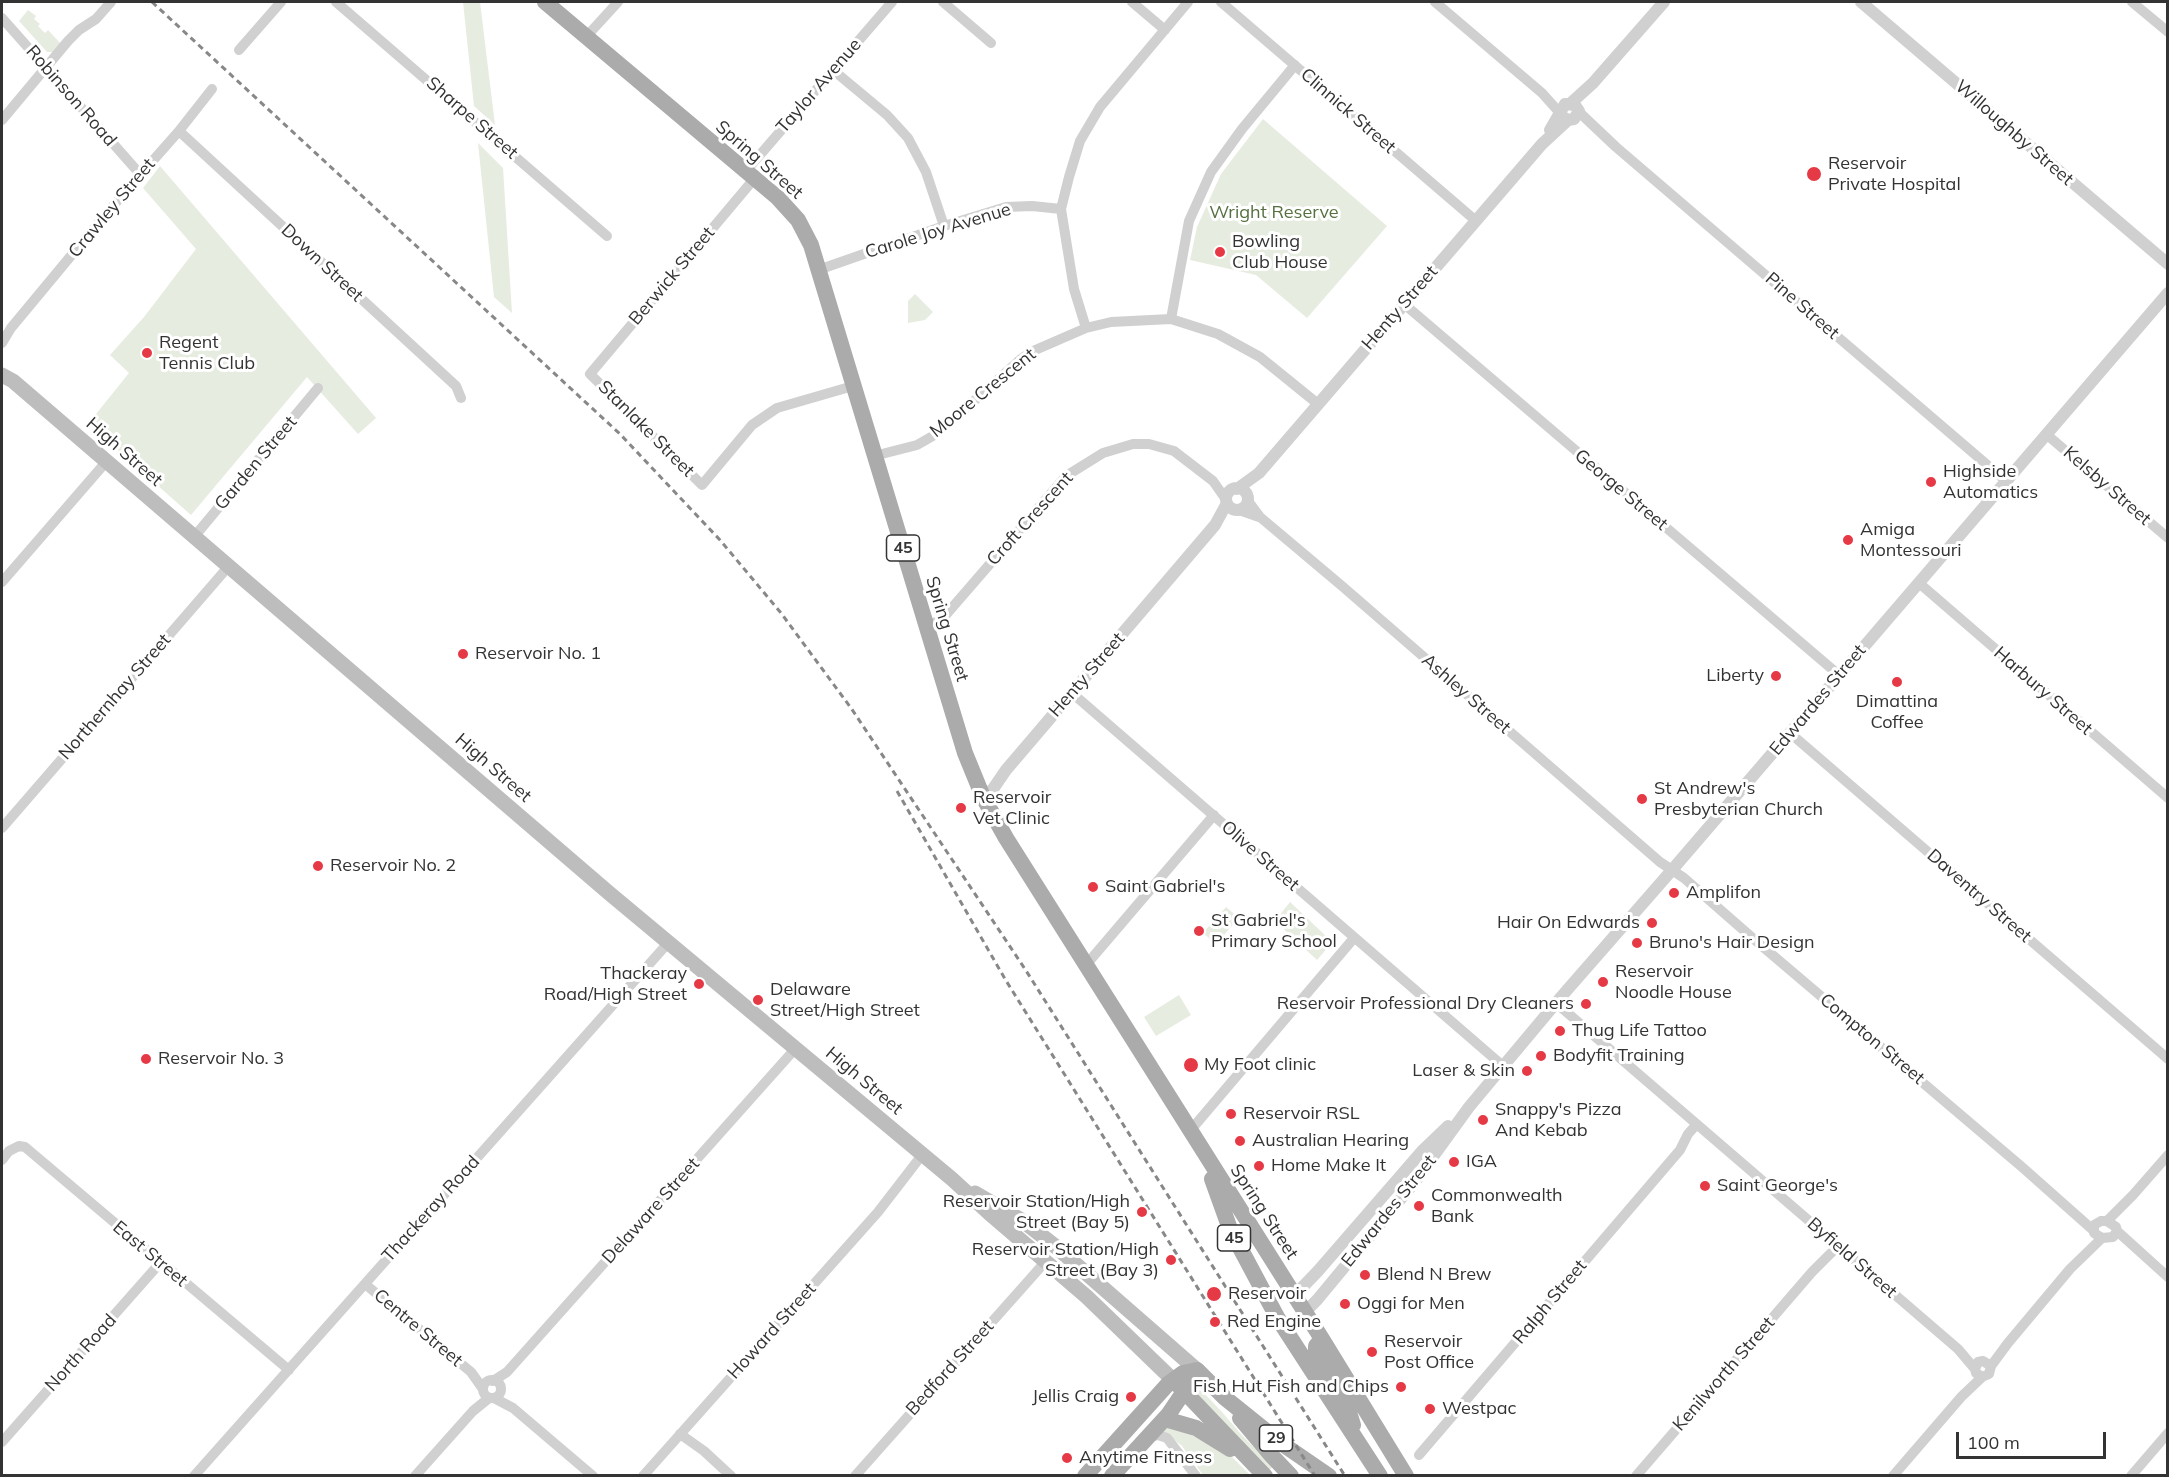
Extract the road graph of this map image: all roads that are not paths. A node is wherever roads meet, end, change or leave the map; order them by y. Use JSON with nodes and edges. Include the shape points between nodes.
{"nodes":[{"id":1,"x":111,"y":2,"type":"edge"},
{"id":2,"x":281,"y":2,"type":"edge"},
{"id":3,"x":336,"y":2,"type":"edge"},
{"id":4,"x":545,"y":2,"type":"edge"},
{"id":5,"x":618,"y":2,"type":"edge"},
{"id":6,"x":892,"y":2,"type":"edge"},
{"id":7,"x":943,"y":2,"type":"edge"},
{"id":8,"x":1132,"y":2,"type":"edge"},
{"id":9,"x":1188,"y":2,"type":"edge"},
{"id":10,"x":1221,"y":2,"type":"edge"},
{"id":11,"x":1435,"y":2,"type":"edge"},
{"id":12,"x":1664,"y":2,"type":"edge"},
{"id":13,"x":1861,"y":2,"type":"edge"},
{"id":14,"x":2132,"y":2,"type":"edge"},
{"id":15,"x":2,"y":18,"type":"edge"},
{"id":16,"x":1165,"y":30,"type":"junction"},
{"id":17,"x":2168,"y":32,"type":"edge"},
{"id":18,"x":586,"y":37,"type":"junction"},
{"id":19,"x":991,"y":43,"type":"dead end"},
{"id":20,"x":239,"y":50,"type":"dead end"},
{"id":21,"x":1295,"y":65,"type":"junction"},
{"id":22,"x":47,"y":68,"type":"junction"},
{"id":23,"x":833,"y":70,"type":"junction"},
{"id":24,"x":212,"y":89,"type":"dead end"},
{"id":25,"x":1569,"y":112,"type":"junction"},
{"id":26,"x":2,"y":120,"type":"edge"},
{"id":27,"x":179,"y":131,"type":"junction"},
{"id":28,"x":140,"y":174,"type":"junction"},
{"id":29,"x":750,"y":175,"type":"junction"},
{"id":30,"x":1061,"y":208,"type":"junction"},
{"id":31,"x":1475,"y":220,"type":"junction"},
{"id":32,"x":944,"y":226,"type":"junction"},
{"id":33,"x":607,"y":236,"type":"dead end"},
{"id":34,"x":2168,"y":264,"type":"edge"},
{"id":35,"x":818,"y":270,"type":"junction"},
{"id":36,"x":2166,"y":297,"type":"edge"},
{"id":37,"x":1404,"y":304,"type":"junction"},
{"id":38,"x":1171,"y":319,"type":"junction"},
{"id":39,"x":11,"y":328,"type":"junction"},
{"id":40,"x":1086,"y":328,"type":"junction"},
{"id":41,"x":2,"y":337,"type":"edge"},
{"id":42,"x":2,"y":343,"type":"edge"},
{"id":43,"x":2,"y":367,"type":"edge"},
{"id":44,"x":590,"y":374,"type":"joint"},
{"id":45,"x":7,"y":378,"type":"edge"},
{"id":46,"x":854,"y":386,"type":"junction"},
{"id":47,"x":318,"y":388,"type":"dead end"},
{"id":48,"x":461,"y":398,"type":"dead end"},
{"id":49,"x":1318,"y":404,"type":"junction"},
{"id":50,"x":2046,"y":434,"type":"junction"},
{"id":51,"x":874,"y":456,"type":"junction"},
{"id":52,"x":106,"y":462,"type":"junction"},
{"id":53,"x":1259,"y":473,"type":"junction"},
{"id":54,"x":1213,"y":481,"type":"junction"},
{"id":55,"x":2006,"y":481,"type":"junction"},
{"id":56,"x":1235,"y":489,"type":"junction"},
{"id":57,"x":1237,"y":504,"type":"junction"},
{"id":58,"x":194,"y":537,"type":"junction"},
{"id":59,"x":2168,"y":538,"type":"edge"},
{"id":60,"x":228,"y":567,"type":"junction"},
{"id":61,"x":2,"y":582,"type":"edge"},
{"id":62,"x":1919,"y":584,"type":"junction"},
{"id":63,"x":926,"y":626,"type":"junction"},
{"id":64,"x":1839,"y":675,"type":"junction"},
{"id":65,"x":1072,"y":693,"type":"junction"},
{"id":66,"x":1790,"y":733,"type":"junction"},
{"id":67,"x":980,"y":791,"type":"junction"},
{"id":68,"x":2168,"y":798,"type":"edge"},
{"id":69,"x":1214,"y":815,"type":"junction"},
{"id":70,"x":2,"y":828,"type":"edge"},
{"id":71,"x":1672,"y":870,"type":"junction"},
{"id":72,"x":1354,"y":938,"type":"junction"},
{"id":73,"x":668,"y":943,"type":"junction"},
{"id":74,"x":1086,"y":965,"type":"junction"},
{"id":75,"x":1556,"y":1003,"type":"junction"},
{"id":76,"x":795,"y":1049,"type":"junction"},
{"id":77,"x":2168,"y":1059,"type":"edge"},
{"id":78,"x":1503,"y":1066,"type":"junction"},
{"id":79,"x":1469,"y":1107,"type":"junction"},
{"id":80,"x":1699,"y":1128,"type":"junction"},
{"id":81,"x":1190,"y":1131,"type":"junction"},
{"id":82,"x":2168,"y":1155,"type":"edge"},
{"id":83,"x":925,"y":1157,"type":"junction"},
{"id":84,"x":2,"y":1160,"type":"edge"},
{"id":85,"x":952,"y":1179,"type":"junction"},
{"id":86,"x":1229,"y":1208,"type":"junction"},
{"id":87,"x":1023,"y":1221,"type":"junction"},
{"id":88,"x":2105,"y":1230,"type":"junction"},
{"id":89,"x":1012,"y":1233,"type":"junction"},
{"id":90,"x":1835,"y":1244,"type":"junction"},
{"id":91,"x":1046,"y":1261,"type":"junction"},
{"id":92,"x":160,"y":1263,"type":"junction"},
{"id":93,"x":2168,"y":1277,"type":"edge"},
{"id":94,"x":365,"y":1284,"type":"junction"},
{"id":95,"x":1294,"y":1296,"type":"junction"},
{"id":96,"x":1305,"y":1312,"type":"junction"},
{"id":97,"x":1281,"y":1323,"type":"junction"},
{"id":98,"x":1322,"y":1339,"type":"junction"},
{"id":99,"x":1982,"y":1368,"type":"junction"},
{"id":100,"x":289,"y":1370,"type":"junction"},
{"id":101,"x":1198,"y":1370,"type":"junction"},
{"id":102,"x":1179,"y":1386,"type":"junction"},
{"id":103,"x":492,"y":1389,"type":"junction"},
{"id":104,"x":1225,"y":1398,"type":"junction"},
{"id":105,"x":1165,"y":1419,"type":"junction"},
{"id":106,"x":682,"y":1431,"type":"junction"},
{"id":107,"x":2168,"y":1433,"type":"edge"},
{"id":108,"x":1146,"y":1439,"type":"junction"},
{"id":109,"x":2,"y":1442,"type":"edge"},
{"id":110,"x":1359,"y":1443,"type":"junction"},
{"id":111,"x":1419,"y":1455,"type":"dead end"},
{"id":112,"x":1259,"y":1471,"type":"edge"},
{"id":113,"x":1374,"y":1471,"type":"edge"},
{"id":114,"x":194,"y":1476,"type":"edge"},
{"id":115,"x":415,"y":1476,"type":"edge"},
{"id":116,"x":593,"y":1476,"type":"edge"},
{"id":117,"x":643,"y":1476,"type":"edge"},
{"id":118,"x":731,"y":1476,"type":"edge"},
{"id":119,"x":855,"y":1476,"type":"edge"},
{"id":120,"x":1085,"y":1476,"type":"edge"},
{"id":121,"x":1112,"y":1476,"type":"edge"},
{"id":122,"x":1196,"y":1476,"type":"edge"},
{"id":123,"x":1291,"y":1476,"type":"edge"},
{"id":124,"x":1329,"y":1476,"type":"edge"},
{"id":125,"x":1406,"y":1476,"type":"edge"},
{"id":126,"x":1636,"y":1476,"type":"edge"},
{"id":127,"x":1893,"y":1476,"type":"edge"},
{"id":128,"x":2131,"y":1476,"type":"edge"}],
"edges":[{"from":1,"to":22,"type":"street","via":[[74,35]]},
{"from":2,"to":20,"type":"street"},
{"from":3,"to":33,"type":"street","name":"Sharpe Street"},
{"from":4,"to":18,"type":"main road","name":"Spring Street","number":"45"},
{"from":5,"to":18,"type":"street"},
{"from":6,"to":23,"type":"street","name":"Taylor Avenue"},
{"from":7,"to":19,"type":"street"},
{"from":8,"to":16,"type":"street"},
{"from":9,"to":16,"type":"street"},
{"from":10,"to":21,"type":"street","name":"Clinnick Street"},
{"from":11,"to":25,"type":"street","name":"Pine Street"},
{"from":12,"to":25,"type":"street","name":"Henty Street"},
{"from":13,"to":34,"type":"street","name":"Willoughby Street"},
{"from":14,"to":17,"type":"street"},
{"from":15,"to":22,"type":"street","name":"Robinson Road"},
{"from":16,"to":30,"type":"street","via":[[1100,106],[1080,141]]},
{"from":18,"to":29,"type":"main road","name":"Spring Street","number":"45"},
{"from":21,"to":31,"type":"street","name":"Clinnick Street"},
{"from":21,"to":38,"type":"street","via":[[1211,172],[1189,221]]},
{"from":22,"to":26,"type":"street"},
{"from":22,"to":28,"type":"street","name":"Robinson Road"},
{"from":23,"to":29,"type":"street","name":"Taylor Avenue"},
{"from":23,"to":32,"type":"street","via":[[908,138],[926,172]]},
{"from":24,"to":27,"type":"street","name":"Crawley Street"},
{"from":25,"to":31,"type":"street","name":"Henty Street"},
{"from":25,"to":55,"type":"street","name":"Pine Street","via":[[1599,132]]},
{"from":27,"to":28,"type":"street","name":"Crawley Street"},
{"from":27,"to":48,"type":"street","name":"Down Street","via":[[456,387]]},
{"from":28,"to":39,"type":"street","name":"Crawley Street"},
{"from":29,"to":35,"type":"main road","name":"Spring Street","number":"45","via":[[798,220],[811,244]]},
{"from":29,"to":44,"type":"street","name":"Berwick Street"},
{"from":30,"to":32,"type":"street","name":"Carole Joy Avenue","via":[[1006,207]]},
{"from":30,"to":40,"type":"street","via":[[1074,289]]},
{"from":31,"to":37,"type":"street","name":"Henty Street"},
{"from":32,"to":35,"type":"street","name":"Carole Joy Avenue"},
{"from":35,"to":46,"type":"main road","name":"Spring Street","number":"45"},
{"from":36,"to":50,"type":"street","name":"Edwardes Street"},
{"from":37,"to":49,"type":"street","name":"Henty Street"},
{"from":37,"to":64,"type":"street","name":"George Street"},
{"from":38,"to":40,"type":"street","name":"Moore Crescent","via":[[1111,322]]},
{"from":38,"to":49,"type":"street","name":"Moore Crescent","via":[[1218,334],[1260,357]]},
{"from":39,"to":41,"type":"street","name":"Crawley Street"},
{"from":39,"to":42,"type":"street","name":"Crawley Street"},
{"from":40,"to":51,"type":"street","name":"Moore Crescent","via":[[1021,359],[938,433],[917,445]]},
{"from":43,"to":45,"type":"main road","name":"High Street","number":"29"},
{"from":44,"to":46,"type":"street","name":"Stanlake Street","via":[[702,485],[752,425],[777,408]]},
{"from":45,"to":52,"type":"main road","name":"High Street","number":"29"},
{"from":46,"to":51,"type":"main road","name":"Spring Street","number":"45"},
{"from":47,"to":58,"type":"street","name":"Garden Street"},
{"from":49,"to":53,"type":"street","name":"Henty Street"},
{"from":50,"to":55,"type":"street","name":"Edwardes Street"},
{"from":50,"to":59,"type":"street","name":"Kelsby Street"},
{"from":51,"to":63,"type":"main road","name":"Spring Street","number":"45"},
{"from":52,"to":58,"type":"main road","name":"High Street","number":"29"},
{"from":52,"to":61,"type":"street"},
{"from":53,"to":56,"type":"street","name":"Henty Street"},
{"from":53,"to":57,"type":"street","name":"Henty Street"},
{"from":54,"to":56,"type":"street","name":"Croft Crescent"},
{"from":54,"to":57,"type":"street","name":"Croft Crescent"},
{"from":54,"to":63,"type":"street","name":"Croft Crescent","via":[[1187,459],[1160,446],[1134,444],[1103,453],[1066,476],[944,617]]},
{"from":55,"to":62,"type":"street","name":"Edwardes Street"},
{"from":56,"to":57,"type":"street","via":[[1228,494]]},
{"from":56,"to":57,"type":"street","via":[[1246,493]]},
{"from":57,"to":65,"type":"street","name":"Henty Street"},
{"from":57,"to":71,"type":"street","name":"Ashley Street","via":[[1260,517]]},
{"from":58,"to":60,"type":"main road","name":"High Street","number":"29"},
{"from":60,"to":70,"type":"street","name":"Northernhay Street"},
{"from":60,"to":73,"type":"main road","name":"High Street","number":"29"},
{"from":62,"to":64,"type":"street","name":"Edwardes Street"},
{"from":62,"to":68,"type":"street","name":"Harbury Street"},
{"from":63,"to":67,"type":"main road","name":"Spring Street","number":"45"},
{"from":64,"to":66,"type":"street","name":"Edwardes Street"},
{"from":65,"to":67,"type":"street","name":"Henty Street","via":[[1006,770]]},
{"from":65,"to":69,"type":"street","name":"Olive Street"},
{"from":66,"to":71,"type":"street","name":"Edwardes Street"},
{"from":66,"to":77,"type":"street","name":"Daventry Street"},
{"from":67,"to":74,"type":"main road","name":"Spring Street","number":"45"},
{"from":69,"to":72,"type":"street","name":"Olive Street"},
{"from":69,"to":74,"type":"street"},
{"from":71,"to":75,"type":"street","name":"Edwardes Street"},
{"from":71,"to":88,"type":"street","name":"Compton Street","via":[[2071,1209]]},
{"from":72,"to":78,"type":"street","name":"Olive Street"},
{"from":72,"to":81,"type":"street"},
{"from":73,"to":76,"type":"main road","name":"High Street","number":"29"},
{"from":73,"to":94,"type":"street","name":"Thackeray Road"},
{"from":74,"to":81,"type":"main road","name":"Spring Street","number":"45"},
{"from":75,"to":78,"type":"street","name":"Edwardes Street"},
{"from":75,"to":80,"type":"street","name":"Byfield Street"},
{"from":76,"to":83,"type":"main road","name":"High Street","number":"29"},
{"from":76,"to":103,"type":"street","name":"Delaware Street"},
{"from":78,"to":79,"type":"street","name":"Edwardes Street"},
{"from":79,"to":95,"type":"street","name":"Edwardes Street","via":[[1423,1150]]},
{"from":79,"to":96,"type":"street","name":"Edwardes Street","via":[[1414,1183]]},
{"from":80,"to":90,"type":"street","name":"Byfield Street"},
{"from":80,"to":111,"type":"street","name":"Ralph Street","via":[[1695,1140],[1680,1150]]},
{"from":81,"to":86,"type":"main road","name":"Spring Street","number":"45"},
{"from":82,"to":88,"type":"street"},
{"from":83,"to":85,"type":"main road","name":"High Street","number":"29"},
{"from":83,"to":106,"type":"street","name":"Howard Street","via":[[908,1182],[899,1186]]},
{"from":84,"to":92,"type":"street","name":"East Street","via":[[9,1151],[19,1146],[25,1148]]},
{"from":85,"to":87,"type":"main road","name":"High Street","number":"29"},
{"from":85,"to":89,"type":"main road","name":"High Street","number":"29"},
{"from":86,"to":95,"type":"main road","name":"Spring Street","number":"45"},
{"from":86,"to":97,"type":"main road","name":"Spring Street","number":"45","via":[[1245,1259]]},
{"from":87,"to":89,"type":"main road"},
{"from":87,"to":101,"type":"main road","name":"High Street","number":"29"},
{"from":88,"to":93,"type":"street","name":"Compton Street"},
{"from":88,"to":99,"type":"street"},
{"from":89,"to":91,"type":"main road","name":"High Street","number":"29"},
{"from":90,"to":99,"type":"street","name":"Byfield Street"},
{"from":90,"to":126,"type":"street","name":"Kenilworth Street"},
{"from":91,"to":102,"type":"main road","name":"High Street","number":"29"},
{"from":91,"to":119,"type":"street","name":"Bedford Street"},
{"from":92,"to":100,"type":"street","name":"East Street"},
{"from":92,"to":109,"type":"street","name":"North Road"},
{"from":94,"to":100,"type":"street","name":"Thackeray Road"},
{"from":94,"to":103,"type":"street","name":"Centre Street"},
{"from":95,"to":96,"type":"main road","name":"Spring Street","number":"45"},
{"from":95,"to":97,"type":"main road"},
{"from":96,"to":97,"type":"main road"},
{"from":96,"to":98,"type":"main road","name":"Spring Street","number":"45"},
{"from":97,"to":110,"type":"main road","name":"Spring Street","number":"45"},
{"from":98,"to":110,"type":"main road","via":[[1316,1353],[1346,1402]]},
{"from":98,"to":125,"type":"main road","name":"Spring Street","number":"45"},
{"from":99,"to":127,"type":"street"},
{"from":100,"to":114,"type":"street","name":"Thackeray Road"},
{"from":101,"to":102,"type":"main road","via":[[1183,1373]]},
{"from":101,"to":104,"type":"main road","name":"High Street","number":"29"},
{"from":102,"to":105,"type":"main road"},
{"from":102,"to":112,"type":"main road","name":"High Street","number":"29"},
{"from":102,"to":120,"type":"main road"},
{"from":103,"to":115,"type":"street","name":"Delaware Street"},
{"from":103,"to":116,"type":"street","name":"Centre Street"},
{"from":104,"to":123,"type":"main road","name":"High Street"},
{"from":104,"to":124,"type":"main road","name":"High Street","number":"29"},
{"from":105,"to":108,"type":"main road"},
{"from":105,"to":112,"type":"main road","via":[[1196,1428]]},
{"from":106,"to":117,"type":"street","name":"Howard Street"},
{"from":106,"to":118,"type":"street"},
{"from":107,"to":128,"type":"street"},
{"from":108,"to":121,"type":"main road"},
{"from":108,"to":122,"type":"street","via":[[1158,1435],[1167,1438]]},
{"from":110,"to":113,"type":"main road","name":"Spring Street","number":"45"}]}
